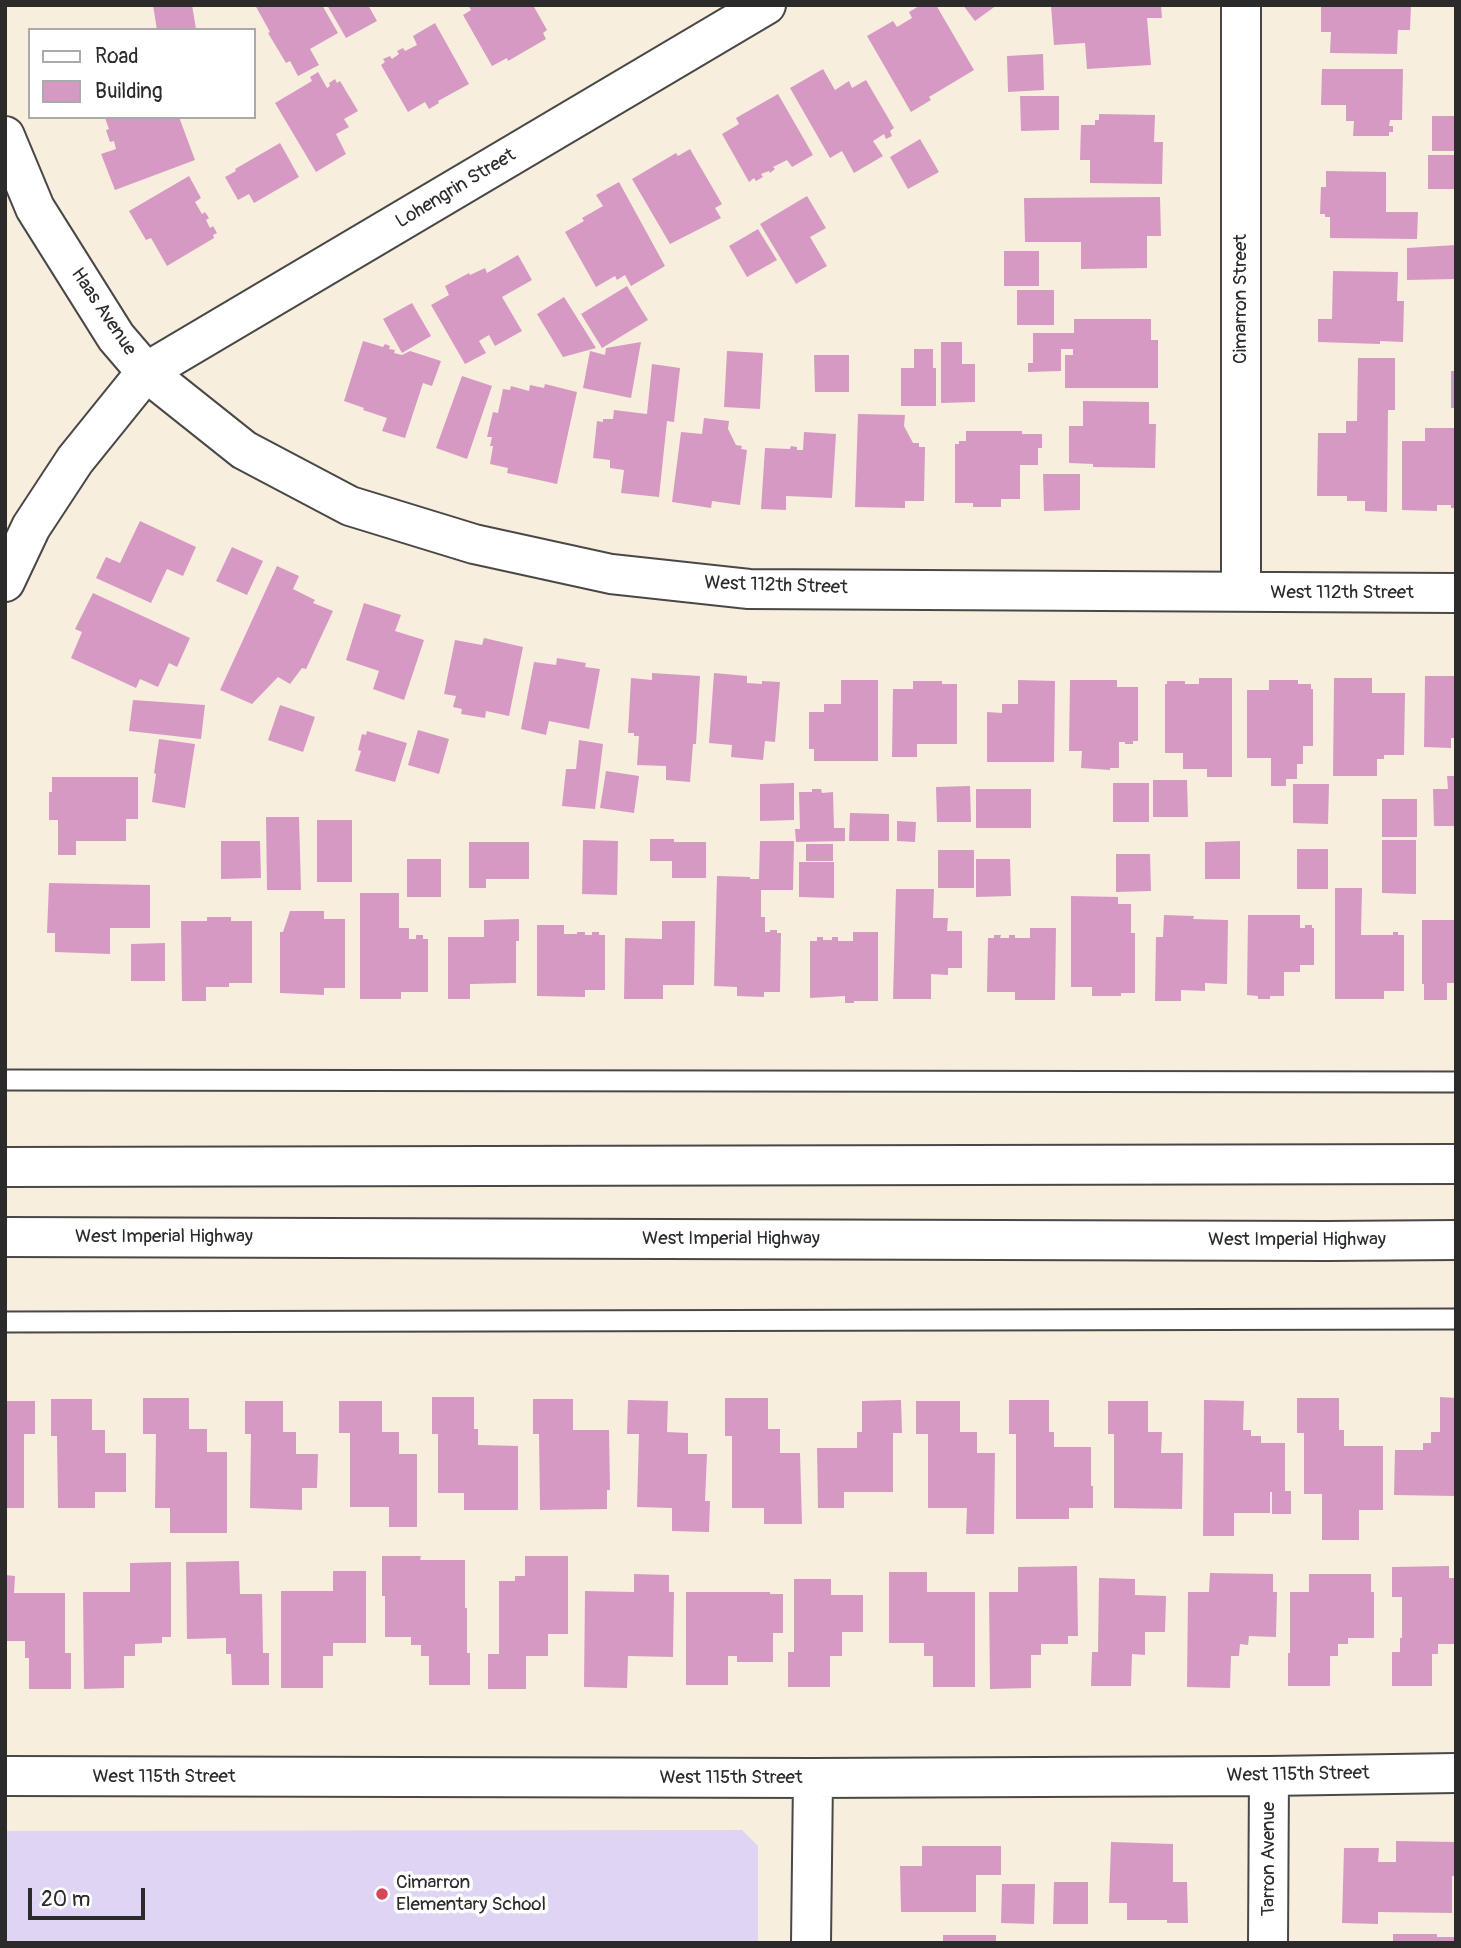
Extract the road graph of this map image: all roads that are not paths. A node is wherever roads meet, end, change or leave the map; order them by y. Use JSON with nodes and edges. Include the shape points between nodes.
{"nodes":[{"id":1,"x":766,"y":5,"type":"edge"},
{"id":2,"x":1241,"y":5,"type":"edge"},
{"id":3,"x":5,"y":136,"type":"edge"},
{"id":4,"x":146,"y":372,"type":"junction"},
{"id":5,"x":5,"y":582,"type":"edge"},
{"id":6,"x":1241,"y":592,"type":"junction"},
{"id":7,"x":1456,"y":593,"type":"edge"},
{"id":8,"x":5,"y":1080,"type":"edge"},
{"id":9,"x":1456,"y":1082,"type":"edge"},
{"id":10,"x":1456,"y":1164,"type":"edge"},
{"id":11,"x":5,"y":1167,"type":"edge"},
{"id":12,"x":5,"y":1237,"type":"edge"},
{"id":13,"x":1456,"y":1240,"type":"edge"},
{"id":14,"x":1456,"y":1319,"type":"edge"},
{"id":15,"x":5,"y":1322,"type":"edge"},
{"id":16,"x":1456,"y":1773,"type":"edge"},
{"id":17,"x":5,"y":1776,"type":"edge"},
{"id":18,"x":1269,"y":1776,"type":"junction"},
{"id":19,"x":813,"y":1779,"type":"junction"},
{"id":20,"x":811,"y":1943,"type":"edge"},
{"id":21,"x":1269,"y":1943,"type":"edge"}],
"edges":[{"from":1,"to":4,"type":"street","name":"Lohengrin Street"},
{"from":2,"to":6,"type":"street","name":"Cimarron Street"},
{"from":3,"to":4,"type":"street","name":"Haas Avenue","via":[[35,208],[116,337]]},
{"from":4,"to":5,"type":"street","name":"Haas Avenue","via":[[75,460],[31,527]]},
{"from":4,"to":6,"type":"street","name":"West 112th Street","via":[[244,450],[349,506],[474,544],[611,574],[749,589]]},
{"from":6,"to":7,"type":"street","name":"West 112th Street"},
{"from":8,"to":9,"type":"lane"},
{"from":10,"to":11,"type":"street"},
{"from":12,"to":13,"type":"street","name":"West Imperial Highway"},
{"from":14,"to":15,"type":"lane"},
{"from":16,"to":18,"type":"street","name":"West 115th Street"},
{"from":17,"to":19,"type":"street","name":"West 115th Street"},
{"from":18,"to":19,"type":"street","name":"West 115th Street"},
{"from":18,"to":21,"type":"street","name":"Tarron Avenue"},
{"from":19,"to":20,"type":"street"}]}
